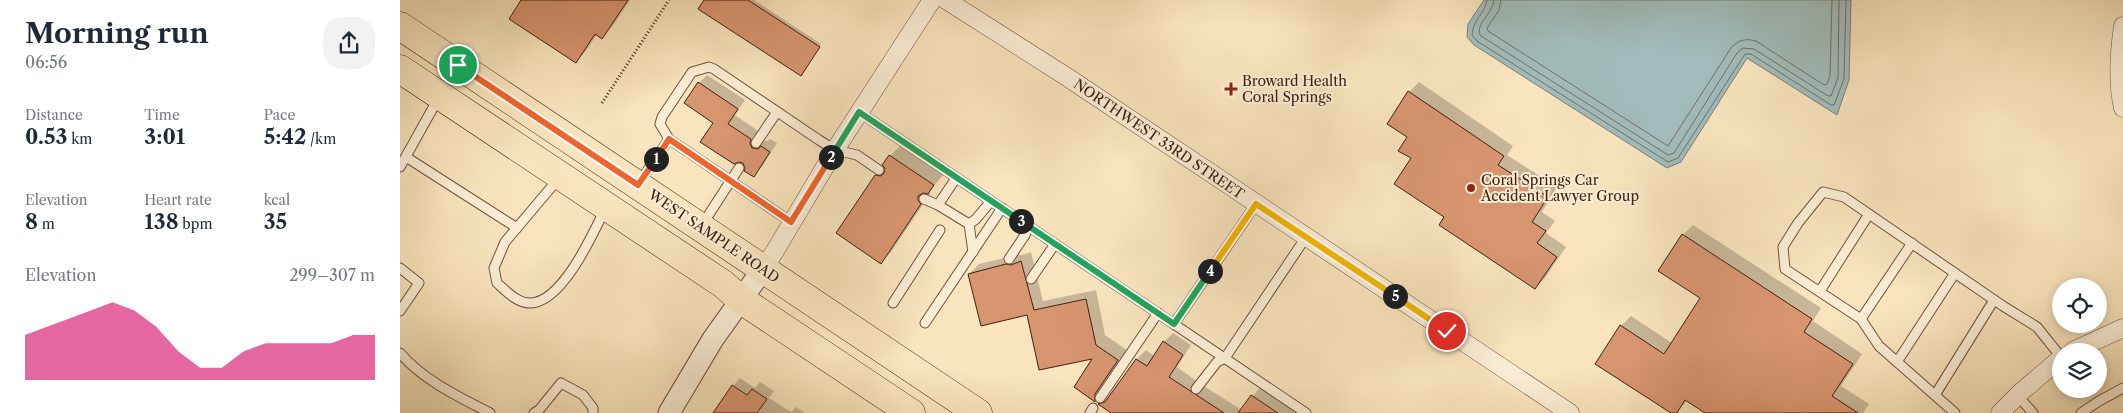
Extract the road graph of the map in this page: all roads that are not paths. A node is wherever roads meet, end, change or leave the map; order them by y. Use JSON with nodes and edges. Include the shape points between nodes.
{"nodes":[{"id":1,"x":932,"y":0,"type":"edge"},
{"id":2,"x":946,"y":0,"type":"edge"},
{"id":3,"x":400,"y":26,"type":"edge"},
{"id":4,"x":2123,"y":26,"type":"edge"},
{"id":5,"x":400,"y":47,"type":"edge"},
{"id":6,"x":458,"y":65,"type":"junction"},
{"id":7,"x":400,"y":69,"type":"edge"},
{"id":8,"x":440,"y":96,"type":"junction"},
{"id":9,"x":2122,"y":104,"type":"edge"},
{"id":10,"x":777,"y":112,"type":"junction"},
{"id":11,"x":859,"y":112,"type":"junction"},
{"id":12,"x":669,"y":139,"type":"junction"},
{"id":13,"x":756,"y":143,"type":"dead end"},
{"id":14,"x":835,"y":150,"type":"junction"},
{"id":15,"x":406,"y":157,"type":"junction"},
{"id":16,"x":400,"y":167,"type":"edge"},
{"id":17,"x":739,"y":168,"type":"dead end"},
{"id":18,"x":877,"y":169,"type":"dead end"},
{"id":19,"x":561,"y":176,"type":"junction"},
{"id":20,"x":956,"y":178,"type":"junction"},
{"id":21,"x":731,"y":181,"type":"junction"},
{"id":22,"x":638,"y":185,"type":"junction"},
{"id":23,"x":924,"y":199,"type":"dead end"},
{"id":24,"x":991,"y":201,"type":"junction"},
{"id":25,"x":1256,"y":204,"type":"junction"},
{"id":26,"x":938,"y":205,"type":"junction"},
{"id":27,"x":607,"y":207,"type":"junction"},
{"id":28,"x":1002,"y":208,"type":"junction"},
{"id":29,"x":1869,"y":214,"type":"junction"},
{"id":30,"x":791,"y":222,"type":"junction"},
{"id":31,"x":969,"y":224,"type":"junction"},
{"id":32,"x":1028,"y":226,"type":"junction"},
{"id":33,"x":517,"y":228,"type":"junction"},
{"id":34,"x":700,"y":228,"type":"junction"},
{"id":35,"x":940,"y":230,"type":"dead end"},
{"id":36,"x":1306,"y":237,"type":"junction"},
{"id":37,"x":1912,"y":243,"type":"junction"},
{"id":38,"x":1055,"y":244,"type":"junction"},
{"id":39,"x":973,"y":252,"type":"junction"},
{"id":40,"x":1009,"y":260,"type":"dead end"},
{"id":41,"x":400,"y":268,"type":"edge"},
{"id":42,"x":763,"y":269,"type":"junction"},
{"id":43,"x":1955,"y":273,"type":"junction"},
{"id":44,"x":1030,"y":280,"type":"dead end"},
{"id":45,"x":1820,"y":291,"type":"junction"},
{"id":46,"x":740,"y":299,"type":"junction"},
{"id":47,"x":1994,"y":300,"type":"junction"},
{"id":48,"x":893,"y":302,"type":"dead end"},
{"id":49,"x":400,"y":311,"type":"edge"},
{"id":50,"x":1158,"y":313,"type":"junction"},
{"id":51,"x":1861,"y":319,"type":"junction"},
{"id":52,"x":925,"y":323,"type":"dead end"},
{"id":53,"x":1174,"y":324,"type":"junction"},
{"id":54,"x":2123,"y":328,"type":"edge"},
{"id":55,"x":2090,"y":343,"type":"edge"},
{"id":56,"x":2052,"y":346,"type":"edge"},
{"id":57,"x":400,"y":353,"type":"edge"},
{"id":58,"x":1225,"y":358,"type":"junction"},
{"id":59,"x":1897,"y":362,"type":"junction"},
{"id":60,"x":2052,"y":366,"type":"edge"},
{"id":61,"x":2123,"y":388,"type":"edge"},
{"id":62,"x":1196,"y":389,"type":"dead end"},
{"id":63,"x":1935,"y":395,"type":"junction"},
{"id":64,"x":2017,"y":396,"type":"junction"},
{"id":65,"x":1100,"y":398,"type":"dead end"},
{"id":66,"x":490,"y":413,"type":"edge"},
{"id":67,"x":534,"y":413,"type":"edge"},
{"id":68,"x":593,"y":413,"type":"edge"},
{"id":69,"x":669,"y":413,"type":"edge"},
{"id":70,"x":911,"y":413,"type":"edge"},
{"id":71,"x":978,"y":413,"type":"edge"},
{"id":72,"x":1306,"y":413,"type":"edge"},
{"id":73,"x":1570,"y":413,"type":"edge"},
{"id":74,"x":1956,"y":413,"type":"edge"},
{"id":75,"x":2000,"y":413,"type":"edge"},
{"id":76,"x":2033,"y":413,"type":"edge"},
{"id":77,"x":2081,"y":413,"type":"edge"}],
"edges":[{"from":1,"to":11,"type":"street"},
{"from":2,"to":25,"type":"street","name":"NORTHWEST 33RD STREET"},
{"from":3,"to":6,"type":"main road","name":"WEST SAMPLE ROAD"},
{"from":4,"to":9,"type":"street","via":[[2120,46]]},
{"from":5,"to":6,"type":"main road"},
{"from":6,"to":22,"type":"main road","name":"WEST SAMPLE ROAD"},
{"from":7,"to":8,"type":"main road"},
{"from":8,"to":15,"type":"lane"},
{"from":8,"to":19,"type":"main road"},
{"from":10,"to":12,"type":"lane","via":[[714,69],[699,68],[692,72],[662,117],[660,124]]},
{"from":10,"to":13,"type":"lane"},
{"from":10,"to":14,"type":"lane"},
{"from":11,"to":14,"type":"street"},
{"from":11,"to":20,"type":"lane"},
{"from":12,"to":21,"type":"lane"},
{"from":12,"to":22,"type":"lane"},
{"from":14,"to":18,"type":"lane","via":[[857,155]]},
{"from":14,"to":30,"type":"street"},
{"from":15,"to":16,"type":"lane"},
{"from":15,"to":33,"type":"lane"},
{"from":17,"to":21,"type":"lane"},
{"from":19,"to":27,"type":"main road"},
{"from":19,"to":33,"type":"lane"},
{"from":20,"to":24,"type":"lane"},
{"from":20,"to":26,"type":"lane"},
{"from":21,"to":30,"type":"lane"},
{"from":21,"to":34,"type":"lane"},
{"from":22,"to":34,"type":"main road","name":"WEST SAMPLE ROAD"},
{"from":23,"to":26,"type":"lane"},
{"from":24,"to":28,"type":"lane"},
{"from":24,"to":31,"type":"lane"},
{"from":25,"to":36,"type":"street","name":"NORTHWEST 33RD STREET"},
{"from":25,"to":53,"type":"lane"},
{"from":26,"to":31,"type":"lane"},
{"from":27,"to":33,"type":"lane","via":[[563,283],[544,299],[530,303],[519,301],[497,283],[494,268],[505,242]]},
{"from":27,"to":46,"type":"main road","via":[[723,284]]},
{"from":28,"to":32,"type":"lane"},
{"from":28,"to":39,"type":"lane"},
{"from":29,"to":37,"type":"lane"},
{"from":29,"to":45,"type":"lane"},
{"from":29,"to":45,"type":"lane","via":[[1844,198],[1823,192],[1798,223],[1783,247],[1785,269]]},
{"from":30,"to":42,"type":"street"},
{"from":31,"to":39,"type":"lane"},
{"from":32,"to":38,"type":"lane"},
{"from":32,"to":40,"type":"lane"},
{"from":34,"to":42,"type":"main road","name":"WEST SAMPLE ROAD"},
{"from":35,"to":48,"type":"lane"},
{"from":36,"to":58,"type":"lane"},
{"from":36,"to":73,"type":"street","name":"NORTHWEST 33RD STREET"},
{"from":37,"to":43,"type":"lane"},
{"from":37,"to":51,"type":"lane"},
{"from":38,"to":44,"type":"lane"},
{"from":38,"to":50,"type":"lane"},
{"from":39,"to":52,"type":"lane"},
{"from":41,"to":49,"type":"lane","via":[[419,283]]},
{"from":42,"to":46,"type":"street"},
{"from":42,"to":71,"type":"main road","name":"WEST SAMPLE ROAD"},
{"from":43,"to":47,"type":"lane"},
{"from":43,"to":59,"type":"lane"},
{"from":45,"to":51,"type":"lane"},
{"from":46,"to":69,"type":"street"},
{"from":46,"to":70,"type":"main road"},
{"from":47,"to":56,"type":"lane","via":[[2037,327]]},
{"from":47,"to":63,"type":"lane"},
{"from":50,"to":53,"type":"lane"},
{"from":50,"to":65,"type":"lane"},
{"from":51,"to":59,"type":"lane","via":[[1879,346]]},
{"from":53,"to":58,"type":"lane"},
{"from":54,"to":55,"type":"street"},
{"from":57,"to":66,"type":"lane","via":[[409,364],[458,397]]},
{"from":58,"to":62,"type":"lane","via":[[1217,362]]},
{"from":58,"to":72,"type":"lane"},
{"from":59,"to":63,"type":"lane"},
{"from":60,"to":64,"type":"street"},
{"from":61,"to":77,"type":"lane"},
{"from":63,"to":74,"type":"lane"},
{"from":64,"to":75,"type":"street"},
{"from":64,"to":76,"type":"lane"},
{"from":67,"to":68,"type":"lane","via":[[561,383],[583,395]]}]}
